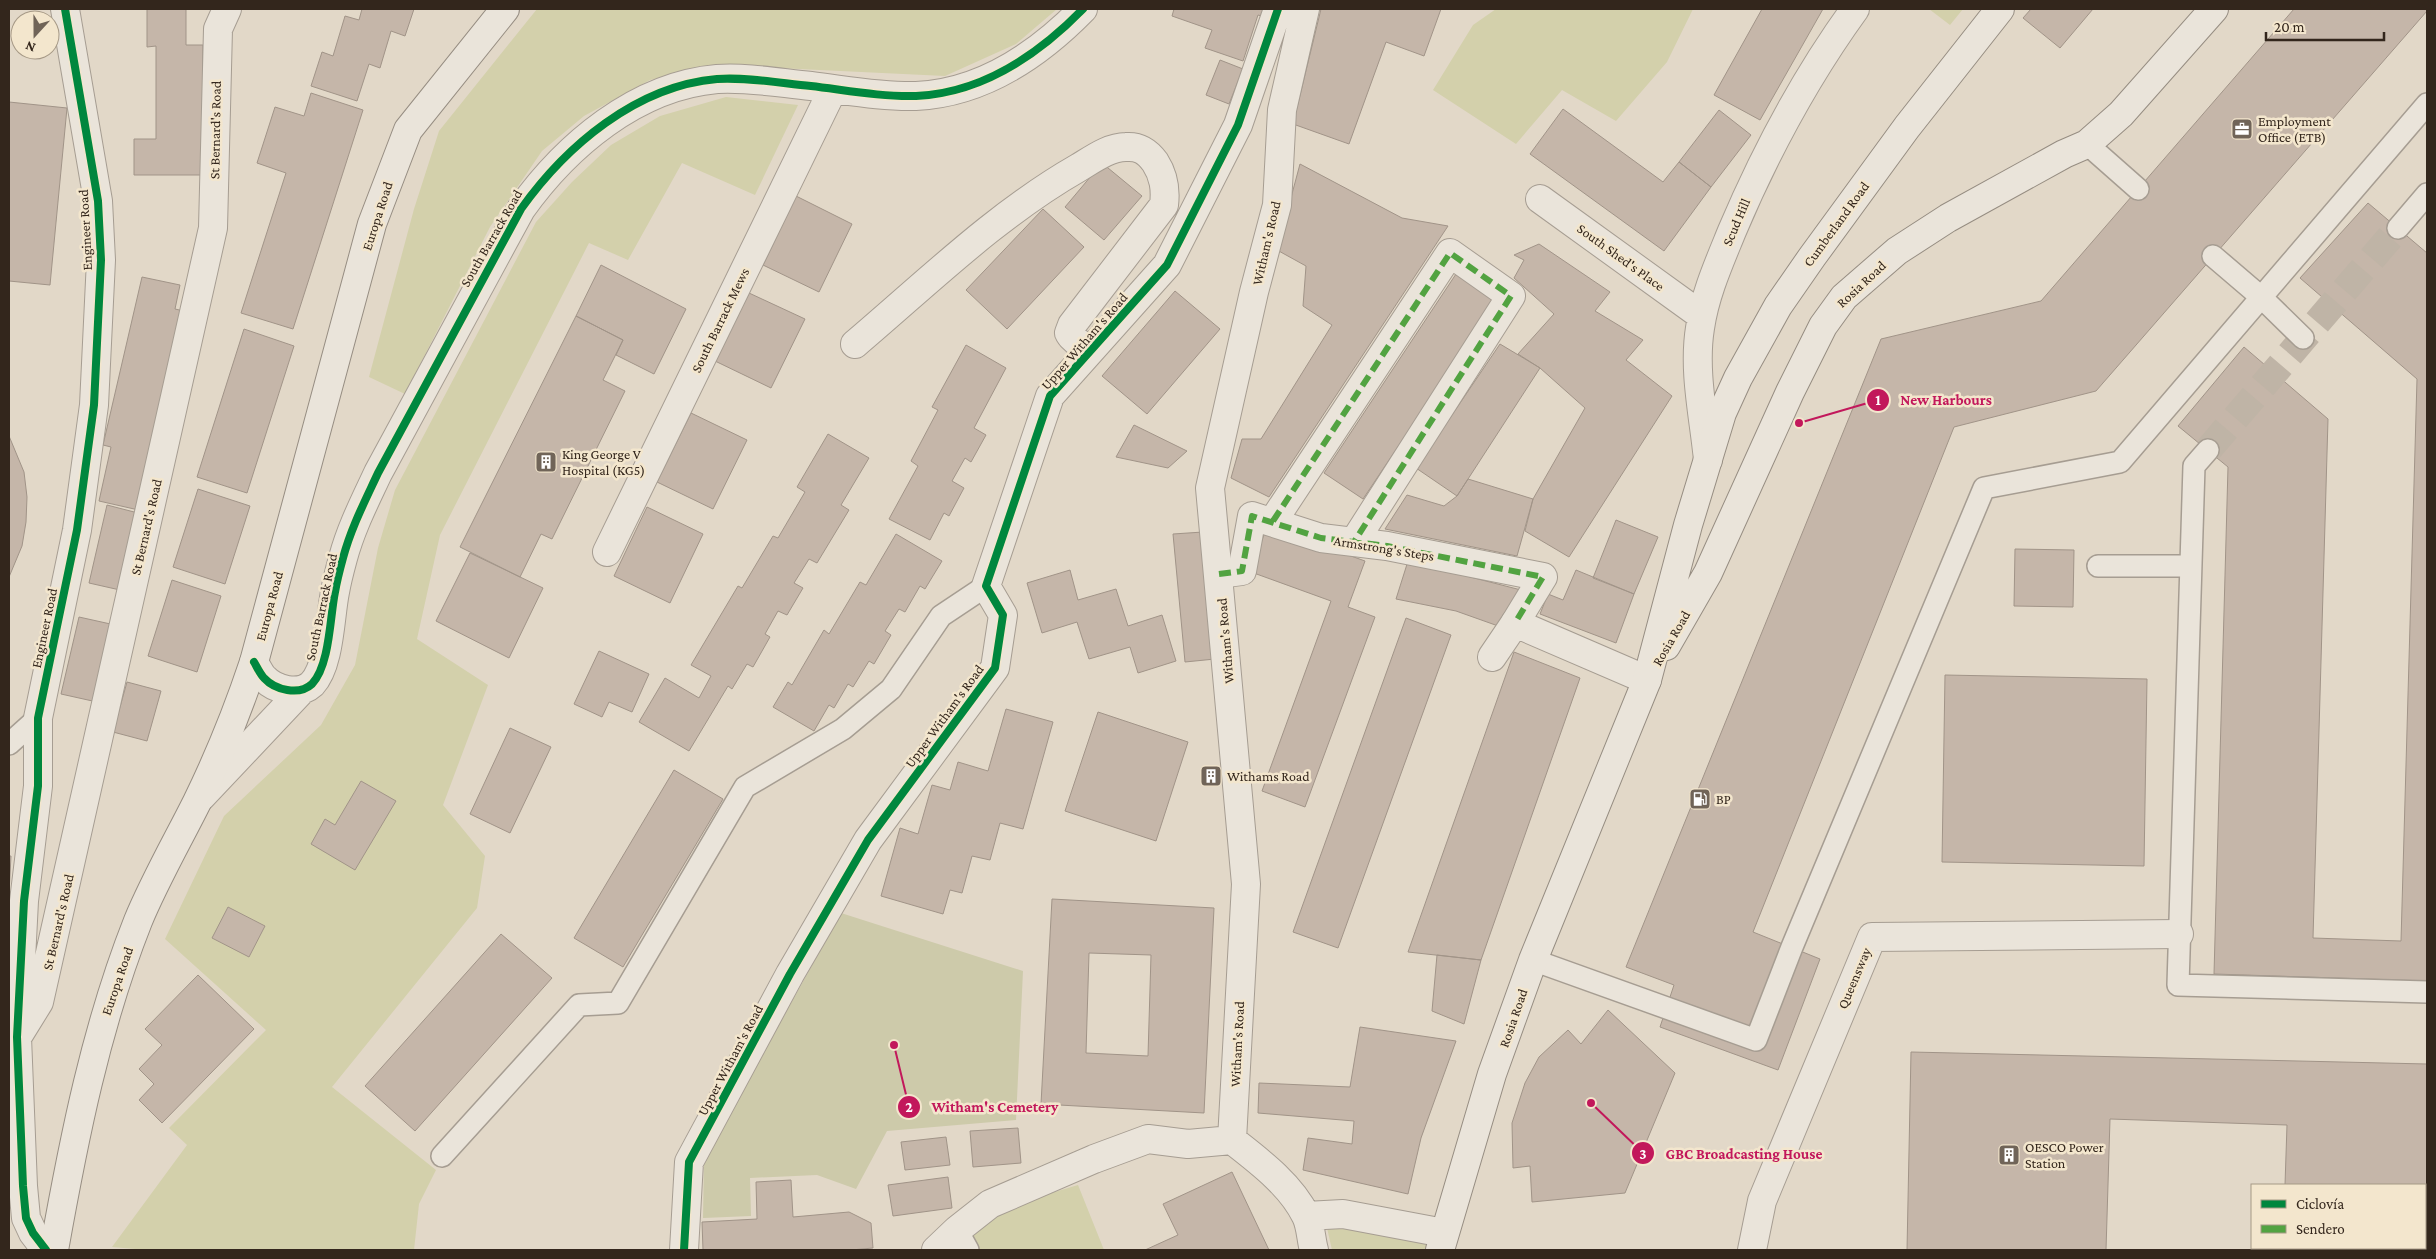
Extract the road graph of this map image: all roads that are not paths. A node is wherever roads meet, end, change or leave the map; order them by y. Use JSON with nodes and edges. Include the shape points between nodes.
{"nodes":[{"id":1,"x":65,"y":9,"type":"edge"},
{"id":2,"x":227,"y":9,"type":"edge"},
{"id":3,"x":505,"y":9,"type":"edge"},
{"id":4,"x":1083,"y":9,"type":"edge"},
{"id":5,"x":1278,"y":9,"type":"edge"},
{"id":6,"x":1305,"y":9,"type":"edge"},
{"id":7,"x":1855,"y":9,"type":"edge"},
{"id":8,"x":2000,"y":9,"type":"edge"},
{"id":9,"x":2214,"y":9,"type":"edge"},
{"id":10,"x":833,"y":89,"type":"junction"},
{"id":11,"x":2427,"y":104,"type":"edge"},
{"id":12,"x":2087,"y":144,"type":"junction"},
{"id":13,"x":2138,"y":189,"type":"dead end"},
{"id":14,"x":2427,"y":194,"type":"edge"},
{"id":15,"x":1540,"y":199,"type":"dead end"},
{"id":16,"x":2398,"y":228,"type":"tunnel mouth"},
{"id":17,"x":2213,"y":256,"type":"dead end"},
{"id":18,"x":2261,"y":297,"type":"junction"},
{"id":19,"x":1702,"y":316,"type":"junction"},
{"id":20,"x":2303,"y":338,"type":"dead end"},
{"id":21,"x":855,"y":344,"type":"dead end"},
{"id":22,"x":1088,"y":352,"type":"junction"},
{"id":23,"x":2208,"y":450,"type":"tunnel mouth"},
{"id":24,"x":1708,"y":460,"type":"junction"},
{"id":25,"x":1273,"y":522,"type":"junction"},
{"id":26,"x":1354,"y":542,"type":"junction"},
{"id":27,"x":607,"y":552,"type":"dead end"},
{"id":28,"x":2098,"y":566,"type":"dead end"},
{"id":29,"x":2190,"y":566,"type":"junction"},
{"id":30,"x":1219,"y":574,"type":"junction"},
{"id":31,"x":986,"y":586,"type":"junction"},
{"id":32,"x":1515,"y":623,"type":"junction"},
{"id":33,"x":1492,"y":657,"type":"dead end"},
{"id":34,"x":254,"y":662,"type":"junction"},
{"id":35,"x":1647,"y":680,"type":"junction"},
{"id":36,"x":301,"y":691,"type":"junction"},
{"id":37,"x":38,"y":718,"type":"junction"},
{"id":38,"x":9,"y":744,"type":"edge"},
{"id":39,"x":197,"y":802,"type":"junction"},
{"id":40,"x":2179,"y":934,"type":"junction"},
{"id":41,"x":1533,"y":960,"type":"junction"},
{"id":42,"x":2427,"y":992,"type":"edge"},
{"id":43,"x":17,"y":1037,"type":"junction"},
{"id":44,"x":1232,"y":1140,"type":"junction"},
{"id":45,"x":442,"y":1156,"type":"dead end"},
{"id":46,"x":1306,"y":1216,"type":"junction"},
{"id":47,"x":963,"y":1240,"type":"edge"},
{"id":48,"x":1442,"y":1242,"type":"edge"},
{"id":49,"x":46,"y":1250,"type":"edge"},
{"id":50,"x":54,"y":1250,"type":"edge"},
{"id":51,"x":684,"y":1250,"type":"edge"},
{"id":52,"x":936,"y":1250,"type":"edge"},
{"id":53,"x":1314,"y":1250,"type":"edge"},
{"id":54,"x":1752,"y":1250,"type":"edge"}],
"edges":[{"from":1,"to":37,"type":"street","name":"Engineer Road","via":[[98,201],[101,260],[94,405],[77,530]]},
{"from":2,"to":43,"type":"street","name":"St Bernard's Road","via":[[218,29],[213,228],[39,1002]]},
{"from":3,"to":34,"type":"street","name":"Europa Road","via":[[408,130],[372,224]]},
{"from":4,"to":10,"type":"street","name":"South Barrack Road","via":[[1027,58],[991,77],[952,91],[917,96]]},
{"from":5,"to":22,"type":"street","name":"Upper Witham's Road","via":[[1238,126],[1167,265]]},
{"from":6,"to":30,"type":"street","name":"Witham's Road","via":[[1282,110],[1277,204],[1210,488]]},
{"from":7,"to":19,"type":"street","name":"Scud Hill","via":[[1823,53],[1756,176],[1709,286]]},
{"from":8,"to":24,"type":"street","name":"Cumberland Road","via":[[1907,127],[1778,306],[1722,413]]},
{"from":9,"to":12,"type":"street","name":"Rosia Road","via":[[2121,114]]},
{"from":10,"to":27,"type":"street","name":"South Barrack Mews"},
{"from":10,"to":36,"type":"street","name":"South Barrack Road","via":[[717,79],[680,86],[642,102],[602,125],[563,156],[542,180],[502,241],[360,512],[335,592],[322,664],[312,684]]},
{"from":11,"to":18,"type":"lane"},
{"from":12,"to":13,"type":"lane"},
{"from":12,"to":35,"type":"street","name":"Rosia Road","via":[[1948,218],[1897,252],[1837,304],[1790,392],[1708,573]]},
{"from":14,"to":16,"type":"lane"},
{"from":15,"to":19,"type":"street","name":"South Shed's Place"},
{"from":17,"to":18,"type":"lane"},
{"from":18,"to":20,"type":"lane"},
{"from":18,"to":41,"type":"lane","via":[[2120,462],[1984,488],[1756,1040]]},
{"from":19,"to":24,"type":"street","name":"Scud Hill","via":[[1697,358]]},
{"from":21,"to":22,"type":"street","via":[[1012,210],[1108,151],[1125,146],[1140,148],[1154,161],[1162,177],[1164,205],[1072,325],[1069,333]]},
{"from":22,"to":31,"type":"street","name":"Upper Witham's Road","via":[[1050,396]]},
{"from":23,"to":29,"type":"lane","via":[[2194,466]]},
{"from":24,"to":35,"type":"street","name":"Rosia Road"},
{"from":25,"to":26,"type":"street","name":"Armstrong's Steps","via":[[1321,538]]},
{"from":25,"to":26,"type":"street","via":[[1450,253],[1511,296]]},
{"from":25,"to":30,"type":"street","name":"Armstrong's Steps","via":[[1252,516],[1242,571]]},
{"from":26,"to":32,"type":"street","name":"Armstrong's Steps","via":[[1543,577]]},
{"from":28,"to":29,"type":"lane"},
{"from":29,"to":40,"type":"lane"},
{"from":30,"to":44,"type":"street","name":"Witham's Road","via":[[1246,884]]},
{"from":31,"to":45,"type":"lane","via":[[941,616],[890,689],[843,729],[745,787],[618,1003],[579,1005]]},
{"from":31,"to":51,"type":"street","name":"Upper Witham's Road","via":[[1003,615],[995,668],[868,840],[790,974],[690,1162]]},
{"from":32,"to":33,"type":"street"},
{"from":32,"to":35,"type":"street"},
{"from":34,"to":36,"type":"street","via":[[270,684],[289,691]]},
{"from":34,"to":39,"type":"street","name":"Europa Road","via":[[229,732]]},
{"from":35,"to":41,"type":"street","name":"Rosia Road"},
{"from":36,"to":39,"type":"street","name":"South Barrack Road"},
{"from":37,"to":38,"type":"lane"},
{"from":37,"to":43,"type":"street","name":"Engineer Road","via":[[38,786],[24,901]]},
{"from":39,"to":50,"type":"street","name":"Europa Road","via":[[162,868],[123,960],[80,1110]]},
{"from":40,"to":42,"type":"lane","via":[[2178,985]]},
{"from":40,"to":54,"type":"street","name":"Queensway","via":[[1872,937],[1762,1201]]},
{"from":41,"to":48,"type":"street","name":"Rosia Road","via":[[1492,1074]]},
{"from":43,"to":49,"type":"street","name":"Engineer Road","via":[[26,1218]]},
{"from":44,"to":46,"type":"street","via":[[1277,1177]]},
{"from":44,"to":47,"type":"street","via":[[1188,1144],[1148,1139],[1094,1159],[990,1204]]},
{"from":46,"to":48,"type":"street","via":[[1343,1214]]},
{"from":46,"to":53,"type":"street"},
{"from":47,"to":52,"type":"street"}]}
